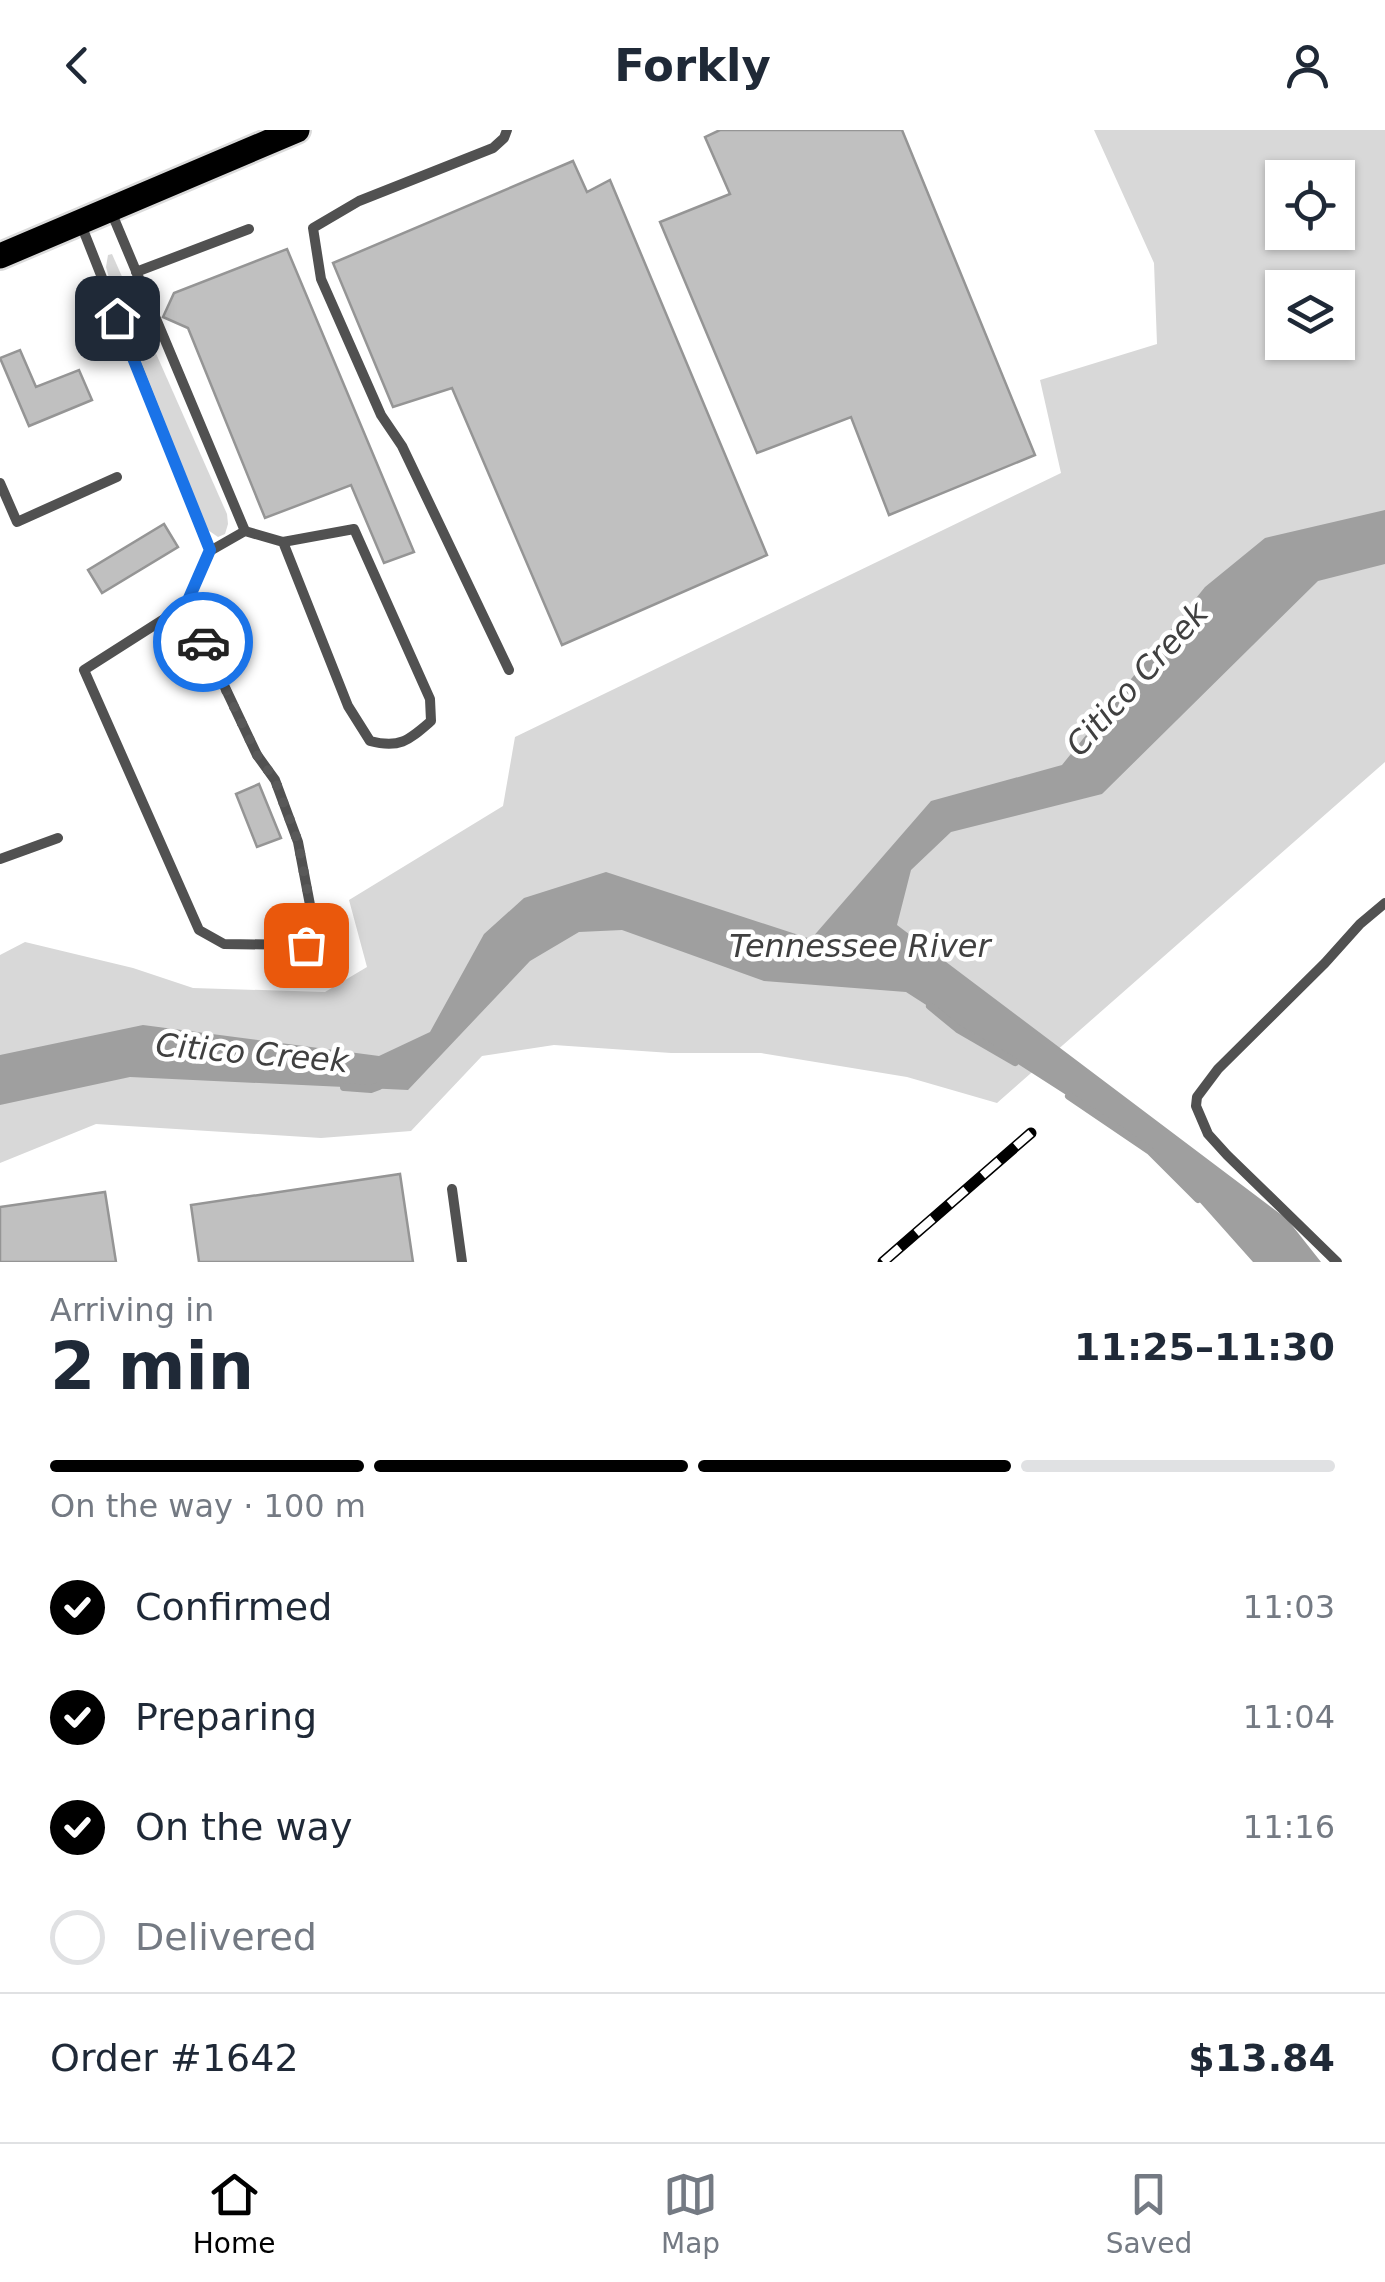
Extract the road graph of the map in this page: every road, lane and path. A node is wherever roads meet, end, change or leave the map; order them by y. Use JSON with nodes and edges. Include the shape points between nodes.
{"nodes":[{"id":1,"x":297,"y":130,"type":"edge"},
{"id":2,"x":507,"y":130,"type":"edge"},
{"id":3,"x":110,"y":209,"type":"junction"},
{"id":4,"x":80,"y":222,"type":"junction"},
{"id":5,"x":249,"y":229,"type":"dead end"},
{"id":6,"x":0,"y":256,"type":"edge"},
{"id":7,"x":136,"y":272,"type":"junction"},
{"id":8,"x":117,"y":477,"type":"dead end"},
{"id":9,"x":0,"y":483,"type":"edge"},
{"id":10,"x":245,"y":531,"type":"junction"},
{"id":11,"x":283,"y":542,"type":"junction"},
{"id":12,"x":210,"y":550,"type":"junction"},
{"id":13,"x":186,"y":605,"type":"junction"},
{"id":14,"x":509,"y":670,"type":"dead end"},
{"id":15,"x":58,"y":838,"type":"dead end"},
{"id":16,"x":0,"y":860,"type":"edge"},
{"id":17,"x":1385,"y":903,"type":"edge"},
{"id":18,"x":452,"y":1189,"type":"dead end"},
{"id":19,"x":462,"y":1262,"type":"edge"},
{"id":20,"x":1337,"y":1262,"type":"edge"}],
"edges":[{"from":1,"to":3,"type":"main road"},
{"from":2,"to":14,"type":"lane","via":[[493,148],[359,200],[314,228],[322,279],[381,415]]},
{"from":3,"to":4,"type":"main road"},
{"from":3,"to":7,"type":"lane"},
{"from":4,"to":6,"type":"main road"},
{"from":4,"to":12,"type":"lane"},
{"from":5,"to":7,"type":"lane"},
{"from":7,"to":10,"type":"lane"},
{"from":8,"to":9,"type":"lane","via":[[17,522]]},
{"from":10,"to":11,"type":"lane"},
{"from":10,"to":12,"type":"lane"},
{"from":11,"to":11,"type":"lane","via":[[354,529],[430,699],[431,721],[410,740],[370,741],[348,706]]},
{"from":12,"to":13,"type":"lane"},
{"from":13,"to":13,"type":"lane","via":[[84,670],[198,930],[224,944],[306,945],[315,931],[298,842],[275,780]]},
{"from":15,"to":16,"type":"lane"},
{"from":17,"to":20,"type":"lane","via":[[1197,1097],[1208,1134]]},
{"from":18,"to":19,"type":"lane"}]}
